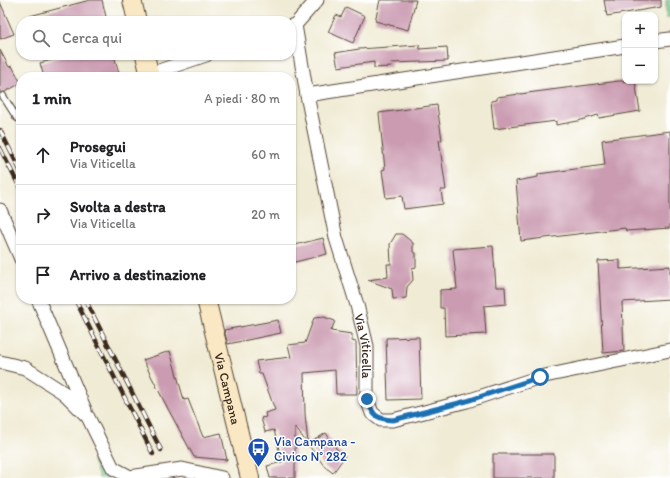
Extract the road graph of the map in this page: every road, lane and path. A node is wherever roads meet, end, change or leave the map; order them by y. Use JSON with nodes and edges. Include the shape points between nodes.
{"nodes":[{"id":1,"x":132,"y":0,"type":"edge"},
{"id":2,"x":317,"y":0,"type":"edge"},
{"id":3,"x":136,"y":16,"type":"edge"},
{"id":4,"x":296,"y":23,"type":"edge"},
{"id":5,"x":670,"y":39,"type":"edge"},
{"id":6,"x":296,"y":41,"type":"edge"},
{"id":7,"x":658,"y":41,"type":"edge"},
{"id":8,"x":622,"y":46,"type":"edge"},
{"id":9,"x":146,"y":60,"type":"edge"},
{"id":10,"x":192,"y":60,"type":"edge"},
{"id":11,"x":149,"y":72,"type":"edge"},
{"id":12,"x":158,"y":72,"type":"edge"},
{"id":13,"x":307,"y":95,"type":"junction"},
{"id":14,"x":4,"y":96,"type":"dead end"},
{"id":15,"x":16,"y":116,"type":"edge"},
{"id":16,"x":0,"y":210,"type":"edge"},
{"id":17,"x":16,"y":247,"type":"edge"},
{"id":18,"x":40,"y":304,"type":"edge"},
{"id":19,"x":207,"y":304,"type":"edge"},
{"id":20,"x":670,"y":350,"type":"edge"},
{"id":21,"x":0,"y":362,"type":"edge"},
{"id":22,"x":88,"y":417,"type":"junction"},
{"id":23,"x":222,"y":478,"type":"edge"},
{"id":24,"x":250,"y":478,"type":"edge"}],
"edges":[{"from":1,"to":3,"type":"main road"},
{"from":2,"to":4,"type":"street"},
{"from":5,"to":7,"type":"street"},
{"from":6,"to":13,"type":"street","name":"Via Viticella"},
{"from":8,"to":13,"type":"street"},
{"from":9,"to":11,"type":"main road"},
{"from":10,"to":12,"type":"street"},
{"from":13,"to":20,"type":"street","name":"Via Viticella","via":[[336,238],[367,346],[367,399],[372,413],[381,420],[393,420],[467,401],[540,377]]},
{"from":14,"to":15,"type":"lane"},
{"from":16,"to":17,"type":"street"},
{"from":18,"to":22,"type":"street"},
{"from":19,"to":24,"type":"main road","name":"Via Campana"},
{"from":21,"to":22,"type":"street","via":[[25,368],[64,392]]},
{"from":22,"to":23,"type":"street","via":[[113,468],[130,477],[182,469]]}]}
